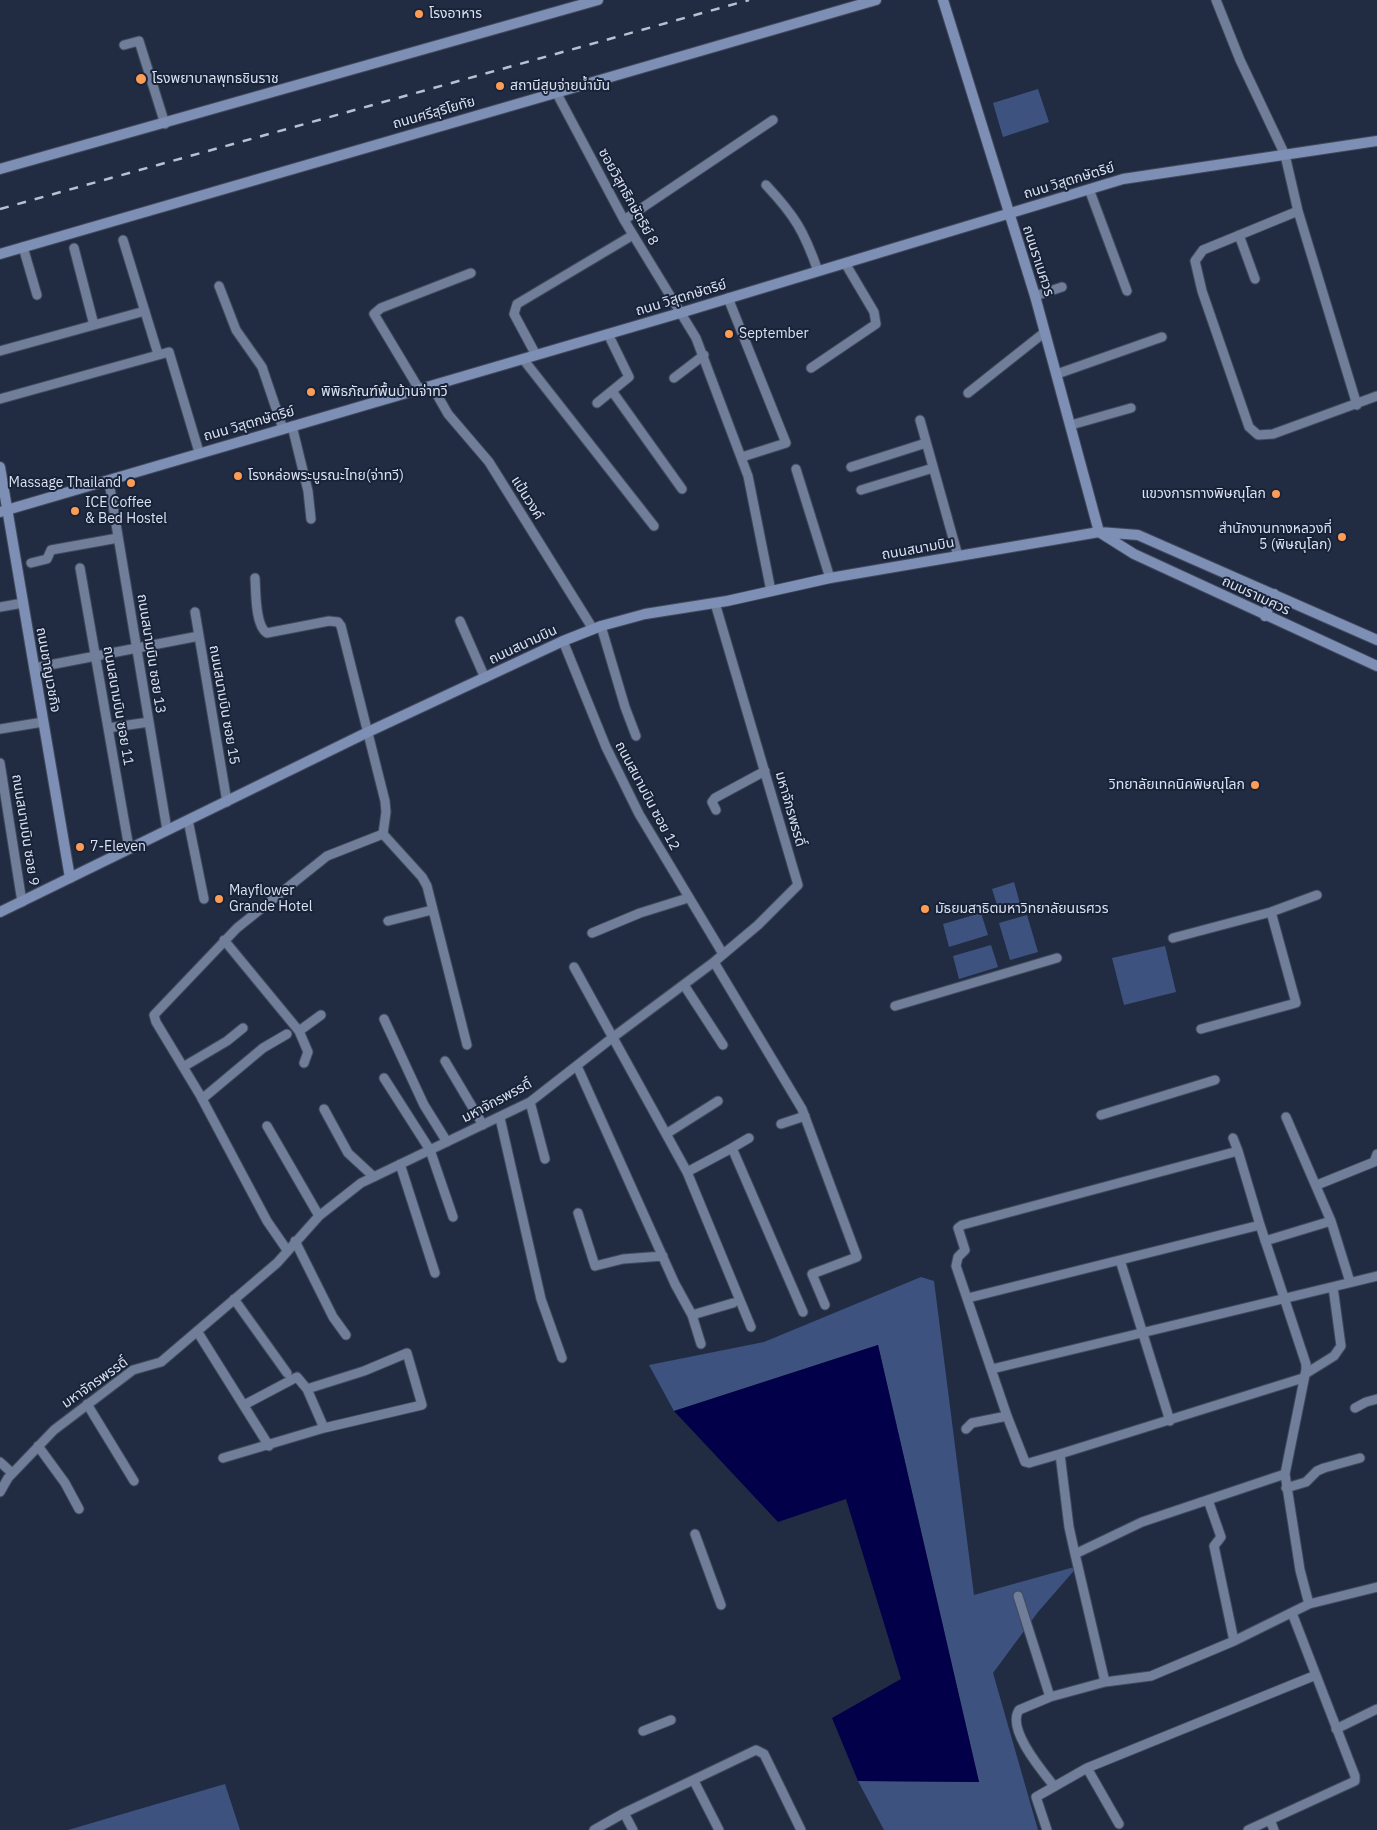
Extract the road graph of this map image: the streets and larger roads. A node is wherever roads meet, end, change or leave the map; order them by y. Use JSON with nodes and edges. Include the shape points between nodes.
{"nodes":[{"id":1,"x":598,"y":0,"type":"edge"},
{"id":2,"x":876,"y":0,"type":"edge"},
{"id":3,"x":943,"y":0,"type":"edge"},
{"id":4,"x":1216,"y":0,"type":"edge"},
{"id":5,"x":124,"y":45,"type":"dead end"},
{"id":6,"x":556,"y":92,"type":"junction"},
{"id":7,"x":773,"y":120,"type":"dead end"},
{"id":8,"x":164,"y":124,"type":"junction"},
{"id":9,"x":1377,"y":141,"type":"edge"},
{"id":10,"x":1285,"y":155,"type":"junction"},
{"id":11,"x":0,"y":169,"type":"edge"},
{"id":12,"x":766,"y":184,"type":"dead end"},
{"id":13,"x":1089,"y":189,"type":"junction"},
{"id":14,"x":1298,"y":211,"type":"junction"},
{"id":15,"x":1008,"y":214,"type":"junction"},
{"id":16,"x":624,"y":220,"type":"junction"},
{"id":17,"x":1239,"y":234,"type":"junction"},
{"id":18,"x":633,"y":236,"type":"junction"},
{"id":19,"x":123,"y":240,"type":"dead end"},
{"id":20,"x":23,"y":247,"type":"junction"},
{"id":21,"x":74,"y":248,"type":"dead end"},
{"id":22,"x":0,"y":254,"type":"edge"},
{"id":23,"x":845,"y":263,"type":"junction"},
{"id":24,"x":818,"y":271,"type":"junction"},
{"id":25,"x":471,"y":273,"type":"dead end"},
{"id":26,"x":1255,"y":279,"type":"dead end"},
{"id":27,"x":218,"y":286,"type":"dead end"},
{"id":28,"x":1062,"y":287,"type":"dead end"},
{"id":29,"x":1127,"y":291,"type":"dead end"},
{"id":30,"x":38,"y":295,"type":"dead end"},
{"id":31,"x":1035,"y":296,"type":"junction"},
{"id":32,"x":728,"y":298,"type":"junction"},
{"id":33,"x":145,"y":311,"type":"junction"},
{"id":34,"x":680,"y":313,"type":"junction"},
{"id":35,"x":94,"y":325,"type":"junction"},
{"id":36,"x":1045,"y":332,"type":"junction"},
{"id":37,"x":608,"y":334,"type":"junction"},
{"id":38,"x":1162,"y":336,"type":"dead end"},
{"id":39,"x":0,"y":351,"type":"edge"},
{"id":40,"x":158,"y":354,"type":"junction"},
{"id":41,"x":536,"y":355,"type":"junction"},
{"id":42,"x":704,"y":355,"type":"junction"},
{"id":43,"x":524,"y":359,"type":"junction"},
{"id":44,"x":811,"y":368,"type":"dead end"},
{"id":45,"x":1057,"y":374,"type":"junction"},
{"id":46,"x":674,"y":378,"type":"dead end"},
{"id":47,"x":432,"y":386,"type":"junction"},
{"id":48,"x":419,"y":389,"type":"junction"},
{"id":49,"x":612,"y":391,"type":"junction"},
{"id":50,"x":968,"y":392,"type":"dead end"},
{"id":51,"x":1377,"y":396,"type":"edge"},
{"id":52,"x":0,"y":399,"type":"edge"},
{"id":53,"x":597,"y":403,"type":"dead end"},
{"id":54,"x":1357,"y":405,"type":"junction"},
{"id":55,"x":1131,"y":408,"type":"dead end"},
{"id":56,"x":920,"y":420,"type":"dead end"},
{"id":57,"x":1071,"y":425,"type":"junction"},
{"id":58,"x":288,"y":427,"type":"junction"},
{"id":59,"x":926,"y":443,"type":"junction"},
{"id":60,"x":199,"y":452,"type":"junction"},
{"id":61,"x":742,"y":457,"type":"junction"},
{"id":62,"x":0,"y":467,"type":"edge"},
{"id":63,"x":851,"y":467,"type":"dead end"},
{"id":64,"x":933,"y":468,"type":"junction"},
{"id":65,"x":796,"y":469,"type":"dead end"},
{"id":66,"x":109,"y":482,"type":"junction"},
{"id":67,"x":682,"y":490,"type":"dead end"},
{"id":68,"x":862,"y":490,"type":"dead end"},
{"id":69,"x":4,"y":511,"type":"edge"},
{"id":70,"x":311,"y":518,"type":"dead end"},
{"id":71,"x":654,"y":526,"type":"dead end"},
{"id":72,"x":1099,"y":532,"type":"junction"},
{"id":73,"x":118,"y":538,"type":"junction"},
{"id":74,"x":958,"y":556,"type":"junction"},
{"id":75,"x":31,"y":563,"type":"dead end"},
{"id":76,"x":80,"y":568,"type":"dead end"},
{"id":77,"x":255,"y":578,"type":"dead end"},
{"id":78,"x":830,"y":578,"type":"junction"},
{"id":79,"x":771,"y":591,"type":"junction"},
{"id":80,"x":1274,"y":594,"type":"junction"},
{"id":81,"x":23,"y":603,"type":"junction"},
{"id":82,"x":715,"y":603,"type":"junction"},
{"id":83,"x":0,"y":607,"type":"edge"},
{"id":84,"x":195,"y":612,"type":"dead end"},
{"id":85,"x":1266,"y":616,"type":"junction"},
{"id":86,"x":460,"y":621,"type":"dead end"},
{"id":87,"x":597,"y":628,"type":"junction"},
{"id":88,"x":199,"y":636,"type":"junction"},
{"id":89,"x":1377,"y":640,"type":"edge"},
{"id":90,"x":563,"y":641,"type":"junction"},
{"id":91,"x":136,"y":648,"type":"junction"},
{"id":92,"x":95,"y":656,"type":"junction"},
{"id":93,"x":1377,"y":666,"type":"edge"},
{"id":94,"x":34,"y":668,"type":"junction"},
{"id":95,"x":485,"y":678,"type":"junction"},
{"id":96,"x":43,"y":722,"type":"junction"},
{"id":97,"x":149,"y":722,"type":"junction"},
{"id":98,"x":108,"y":728,"type":"junction"},
{"id":99,"x":0,"y":729,"type":"edge"},
{"id":100,"x":368,"y":732,"type":"junction"},
{"id":101,"x":636,"y":736,"type":"dead end"},
{"id":102,"x":0,"y":763,"type":"edge"},
{"id":103,"x":765,"y":771,"type":"junction"},
{"id":104,"x":227,"y":802,"type":"junction"},
{"id":105,"x":716,"y":810,"type":"dead end"},
{"id":106,"x":188,"y":820,"type":"junction"},
{"id":107,"x":167,"y":830,"type":"junction"},
{"id":108,"x":383,"y":834,"type":"junction"},
{"id":109,"x":129,"y":848,"type":"junction"},
{"id":110,"x":70,"y":878,"type":"junction"},
{"id":111,"x":1317,"y":895,"type":"dead end"},
{"id":112,"x":688,"y":898,"type":"junction"},
{"id":113,"x":204,"y":899,"type":"dead end"},
{"id":114,"x":22,"y":902,"type":"junction"},
{"id":115,"x":432,"y":910,"type":"junction"},
{"id":116,"x":0,"y":912,"type":"edge"},
{"id":117,"x":1271,"y":912,"type":"junction"},
{"id":118,"x":388,"y":921,"type":"dead end"},
{"id":119,"x":592,"y":933,"type":"dead end"},
{"id":120,"x":1173,"y":938,"type":"dead end"},
{"id":121,"x":224,"y":940,"type":"junction"},
{"id":122,"x":723,"y":954,"type":"junction"},
{"id":123,"x":1057,"y":958,"type":"dead end"},
{"id":124,"x":714,"y":962,"type":"junction"},
{"id":125,"x":574,"y":966,"type":"dead end"},
{"id":126,"x":684,"y":985,"type":"junction"},
{"id":127,"x":895,"y":1006,"type":"dead end"},
{"id":128,"x":321,"y":1015,"type":"dead end"},
{"id":129,"x":384,"y":1019,"type":"dead end"},
{"id":130,"x":243,"y":1028,"type":"dead end"},
{"id":131,"x":1201,"y":1029,"type":"dead end"},
{"id":132,"x":299,"y":1031,"type":"junction"},
{"id":133,"x":288,"y":1034,"type":"dead end"},
{"id":134,"x":612,"y":1038,"type":"junction"},
{"id":135,"x":467,"y":1045,"type":"dead end"},
{"id":136,"x":723,"y":1045,"type":"dead end"},
{"id":137,"x":445,"y":1061,"type":"dead end"},
{"id":138,"x":304,"y":1062,"type":"dead end"},
{"id":139,"x":183,"y":1066,"type":"junction"},
{"id":140,"x":577,"y":1066,"type":"junction"},
{"id":141,"x":384,"y":1078,"type":"dead end"},
{"id":142,"x":1214,"y":1080,"type":"dead end"},
{"id":143,"x":202,"y":1099,"type":"junction"},
{"id":144,"x":718,"y":1101,"type":"dead end"},
{"id":145,"x":530,"y":1102,"type":"junction"},
{"id":146,"x":324,"y":1109,"type":"dead end"},
{"id":147,"x":1101,"y":1114,"type":"dead end"},
{"id":148,"x":805,"y":1116,"type":"junction"},
{"id":149,"x":1286,"y":1117,"type":"dead end"},
{"id":150,"x":500,"y":1118,"type":"junction"},
{"id":151,"x":781,"y":1124,"type":"dead end"},
{"id":152,"x":483,"y":1125,"type":"junction"},
{"id":153,"x":267,"y":1126,"type":"dead end"},
{"id":154,"x":666,"y":1134,"type":"junction"},
{"id":155,"x":749,"y":1138,"type":"dead end"},
{"id":156,"x":1234,"y":1138,"type":"dead end"},
{"id":157,"x":447,"y":1142,"type":"junction"},
{"id":158,"x":732,"y":1148,"type":"junction"},
{"id":159,"x":430,"y":1150,"type":"junction"},
{"id":160,"x":1238,"y":1151,"type":"junction"},
{"id":161,"x":1377,"y":1154,"type":"edge"},
{"id":162,"x":545,"y":1159,"type":"dead end"},
{"id":163,"x":400,"y":1164,"type":"junction"},
{"id":164,"x":687,"y":1172,"type":"junction"},
{"id":165,"x":374,"y":1177,"type":"junction"},
{"id":166,"x":1317,"y":1185,"type":"junction"},
{"id":167,"x":578,"y":1212,"type":"dead end"},
{"id":168,"x":319,"y":1216,"type":"junction"},
{"id":169,"x":453,"y":1217,"type":"dead end"},
{"id":170,"x":1331,"y":1221,"type":"junction"},
{"id":171,"x":1260,"y":1225,"type":"junction"},
{"id":172,"x":295,"y":1241,"type":"junction"},
{"id":173,"x":1265,"y":1241,"type":"junction"},
{"id":174,"x":287,"y":1250,"type":"junction"},
{"id":175,"x":663,"y":1256,"type":"junction"},
{"id":176,"x":1120,"y":1260,"type":"junction"},
{"id":177,"x":435,"y":1273,"type":"dead end"},
{"id":178,"x":1377,"y":1276,"type":"edge"},
{"id":179,"x":1350,"y":1282,"type":"junction"},
{"id":180,"x":1333,"y":1287,"type":"junction"},
{"id":181,"x":968,"y":1298,"type":"junction"},
{"id":182,"x":234,"y":1299,"type":"junction"},
{"id":183,"x":1284,"y":1300,"type":"junction"},
{"id":184,"x":734,"y":1303,"type":"dead end"},
{"id":185,"x":825,"y":1305,"type":"dead end"},
{"id":186,"x":803,"y":1312,"type":"dead end"},
{"id":187,"x":692,"y":1315,"type":"junction"},
{"id":188,"x":751,"y":1327,"type":"dead end"},
{"id":189,"x":196,"y":1331,"type":"junction"},
{"id":190,"x":1143,"y":1333,"type":"junction"},
{"id":191,"x":346,"y":1335,"type":"dead end"},
{"id":192,"x":701,"y":1344,"type":"dead end"},
{"id":193,"x":562,"y":1358,"type":"dead end"},
{"id":194,"x":992,"y":1368,"type":"junction"},
{"id":195,"x":287,"y":1373,"type":"dead end"},
{"id":196,"x":1304,"y":1376,"type":"junction"},
{"id":197,"x":307,"y":1389,"type":"junction"},
{"id":198,"x":1377,"y":1399,"type":"edge"},
{"id":199,"x":87,"y":1404,"type":"junction"},
{"id":200,"x":244,"y":1405,"type":"junction"},
{"id":201,"x":1355,"y":1408,"type":"dead end"},
{"id":202,"x":1007,"y":1416,"type":"junction"},
{"id":203,"x":1170,"y":1421,"type":"junction"},
{"id":204,"x":324,"y":1428,"type":"junction"},
{"id":205,"x":966,"y":1429,"type":"dead end"},
{"id":206,"x":38,"y":1446,"type":"junction"},
{"id":207,"x":269,"y":1446,"type":"junction"},
{"id":208,"x":1060,"y":1454,"type":"junction"},
{"id":209,"x":223,"y":1458,"type":"dead end"},
{"id":210,"x":1360,"y":1458,"type":"dead end"},
{"id":211,"x":0,"y":1462,"type":"edge"},
{"id":212,"x":12,"y":1473,"type":"junction"},
{"id":213,"x":1285,"y":1474,"type":"junction"},
{"id":214,"x":134,"y":1481,"type":"dead end"},
{"id":215,"x":1286,"y":1488,"type":"junction"},
{"id":216,"x":0,"y":1492,"type":"edge"},
{"id":217,"x":1208,"y":1500,"type":"junction"},
{"id":218,"x":79,"y":1509,"type":"dead end"},
{"id":219,"x":695,"y":1534,"type":"dead end"},
{"id":220,"x":1075,"y":1554,"type":"junction"},
{"id":221,"x":1377,"y":1587,"type":"edge"},
{"id":222,"x":1018,"y":1596,"type":"dead end"},
{"id":223,"x":1309,"y":1604,"type":"junction"},
{"id":224,"x":721,"y":1605,"type":"dead end"},
{"id":225,"x":1292,"y":1613,"type":"junction"},
{"id":226,"x":1234,"y":1641,"type":"junction"},
{"id":227,"x":1316,"y":1675,"type":"junction"},
{"id":228,"x":1105,"y":1682,"type":"junction"},
{"id":229,"x":1050,"y":1697,"type":"junction"},
{"id":230,"x":1377,"y":1709,"type":"edge"},
{"id":231,"x":671,"y":1720,"type":"dead end"},
{"id":232,"x":1336,"y":1729,"type":"junction"},
{"id":233,"x":643,"y":1731,"type":"dead end"},
{"id":234,"x":1087,"y":1768,"type":"junction"},
{"id":235,"x":694,"y":1781,"type":"junction"},
{"id":236,"x":1054,"y":1786,"type":"junction"},
{"id":237,"x":624,"y":1813,"type":"junction"},
{"id":238,"x":1270,"y":1820,"type":"junction"},
{"id":239,"x":1119,"y":1824,"type":"dead end"},
{"id":240,"x":594,"y":1830,"type":"edge"},
{"id":241,"x":633,"y":1830,"type":"edge"},
{"id":242,"x":719,"y":1830,"type":"edge"},
{"id":243,"x":801,"y":1830,"type":"edge"},
{"id":244,"x":1047,"y":1830,"type":"edge"},
{"id":245,"x":1248,"y":1830,"type":"edge"},
{"id":246,"x":1274,"y":1830,"type":"edge"}],
"edges":[{"from":1,"to":8,"type":"street"},
{"from":2,"to":6,"type":"street","name":"ถนนศรีสุริโยทัย"},
{"from":3,"to":15,"type":"street","name":"ถนนราเมศวร"},
{"from":4,"to":10,"type":"street"},
{"from":5,"to":8,"type":"street","via":[[139,41]]},
{"from":6,"to":16,"type":"street","name":"ซอยวิสุทธิกษัตริย์ 8"},
{"from":6,"to":20,"type":"street","name":"ถนนศรีสุริโยทัย"},
{"from":7,"to":16,"type":"street"},
{"from":8,"to":11,"type":"street"},
{"from":9,"to":10,"type":"street","name":"ถนน วิสุตกษัตริย์"},
{"from":10,"to":13,"type":"street","name":"ถนน วิสุตกษัตริย์","via":[[1124,179]]},
{"from":10,"to":14,"type":"street"},
{"from":12,"to":24,"type":"street","via":[[798,221]]},
{"from":13,"to":15,"type":"street","name":"ถนน วิสุตกษัตริย์"},
{"from":13,"to":29,"type":"street"},
{"from":14,"to":17,"type":"street"},
{"from":14,"to":54,"type":"street"},
{"from":15,"to":23,"type":"street","name":"ถนน วิสุตกษัตริย์"},
{"from":15,"to":31,"type":"street","name":"ถนนราเมศวร"},
{"from":16,"to":18,"type":"street","name":"ซอยวิสุทธิกษัตริย์ 8"},
{"from":17,"to":26,"type":"street"},
{"from":17,"to":54,"type":"street","via":[[1203,250],[1195,261],[1202,291],[1250,427],[1258,435],[1273,434]]},
{"from":18,"to":34,"type":"street","name":"ซอยวิสุทธิกษัตริย์ 8"},
{"from":18,"to":41,"type":"street","via":[[517,304],[516,320]]},
{"from":19,"to":33,"type":"street"},
{"from":20,"to":22,"type":"street","name":"ถนนศรีสุริโยทัย"},
{"from":20,"to":30,"type":"street"},
{"from":21,"to":35,"type":"street"},
{"from":23,"to":24,"type":"street","name":"ถนน วิสุตกษัตริย์"},
{"from":23,"to":44,"type":"street","via":[[874,312],[876,324]]},
{"from":24,"to":32,"type":"street","name":"ถนน วิสุตกษัตริย์"},
{"from":25,"to":48,"type":"street","via":[[374,314]]},
{"from":27,"to":58,"type":"street","via":[[236,330],[262,367]]},
{"from":28,"to":31,"type":"street"},
{"from":31,"to":36,"type":"street","name":"ถนนราเมศวร"},
{"from":32,"to":34,"type":"street","name":"ถนน วิสุตกษัตริย์"},
{"from":32,"to":61,"type":"street","via":[[786,443]]},
{"from":33,"to":35,"type":"street"},
{"from":33,"to":40,"type":"street"},
{"from":34,"to":37,"type":"street","name":"ถนน วิสุตกษัตริย์"},
{"from":34,"to":42,"type":"street","name":"ซอยวิสุทธิกษัตริย์ 8"},
{"from":35,"to":39,"type":"street"},
{"from":36,"to":45,"type":"street","name":"ถนนราเมศวร"},
{"from":36,"to":50,"type":"street"},
{"from":37,"to":41,"type":"street","name":"ถนน วิสุตกษัตริย์"},
{"from":37,"to":49,"type":"street","via":[[629,377]]},
{"from":38,"to":45,"type":"street"},
{"from":40,"to":52,"type":"street"},
{"from":40,"to":60,"type":"street","via":[[169,352]]},
{"from":41,"to":43,"type":"street","name":"ถนน วิสุตกษัตริย์"},
{"from":42,"to":46,"type":"street"},
{"from":42,"to":61,"type":"street","name":"ซอยวิสุทธิกษัตริย์ 8"},
{"from":43,"to":47,"type":"street","name":"ถนน วิสุตกษัตริย์"},
{"from":43,"to":71,"type":"street"},
{"from":45,"to":57,"type":"street","name":"ถนนราเมศวร"},
{"from":47,"to":48,"type":"street","name":"ถนน วิสุตกษัตริย์"},
{"from":47,"to":87,"type":"street","name":"แป้นวงค์","via":[[448,414],[489,462]]},
{"from":48,"to":58,"type":"street","name":"ถนน วิสุตกษัตริย์"},
{"from":49,"to":53,"type":"street"},
{"from":49,"to":67,"type":"street"},
{"from":51,"to":54,"type":"street"},
{"from":55,"to":57,"type":"street"},
{"from":56,"to":59,"type":"street"},
{"from":57,"to":72,"type":"street","name":"ถนนราเมศวร"},
{"from":58,"to":60,"type":"street","name":"ถนน วิสุตกษัตริย์"},
{"from":58,"to":70,"type":"street","via":[[306,483]]},
{"from":59,"to":63,"type":"street"},
{"from":59,"to":64,"type":"street"},
{"from":60,"to":66,"type":"street","name":"ถนน วิสุตกษัตริย์"},
{"from":61,"to":79,"type":"street","name":"ซอยวิสุทธิกษัตริย์ 8","via":[[753,496]]},
{"from":62,"to":69,"type":"street","name":"ถนนชาญเวชกิจ"},
{"from":64,"to":68,"type":"street"},
{"from":64,"to":74,"type":"street"},
{"from":65,"to":78,"type":"street"},
{"from":66,"to":69,"type":"street","name":"ถนน วิสุตกษัตริย์"},
{"from":66,"to":73,"type":"street","name":"ถนนสนามบิน ซอย 13"},
{"from":69,"to":81,"type":"street","name":"ถนนชาญเวชกิจ"},
{"from":72,"to":74,"type":"street","name":"ถนนสนามบิน"},
{"from":72,"to":80,"type":"street","name":"ถนนราเมศวร","via":[[1138,535]]},
{"from":72,"to":85,"type":"street","name":"ถนนราเมศวร","via":[[1134,554]]},
{"from":73,"to":75,"type":"street","via":[[51,550],[47,559]]},
{"from":73,"to":91,"type":"street","name":"ถนนสนามบิน ซอย 13"},
{"from":74,"to":78,"type":"street","name":"ถนนสนามบิน"},
{"from":76,"to":92,"type":"street","name":"ถนนสนามบิน ซอย 11"},
{"from":77,"to":100,"type":"street","via":[[259,620],[267,633],[338,622],[344,634]]},
{"from":78,"to":79,"type":"street","name":"ถนนสนามบิน"},
{"from":79,"to":82,"type":"street","name":"ถนนสนามบิน"},
{"from":80,"to":85,"type":"street"},
{"from":80,"to":89,"type":"street","name":"ถนนราเมศวร"},
{"from":81,"to":83,"type":"street"},
{"from":81,"to":94,"type":"street","name":"ถนนชาญเวชกิจ"},
{"from":82,"to":87,"type":"street","name":"ถนนสนามบิน","via":[[645,614]]},
{"from":82,"to":103,"type":"street","name":"มหาจักรพรรดิ์"},
{"from":84,"to":88,"type":"street","name":"ถนนสนามบิน ซอย 15"},
{"from":85,"to":93,"type":"street","name":"ถนนราเมศวร"},
{"from":86,"to":95,"type":"street"},
{"from":87,"to":90,"type":"street","name":"ถนนสนามบิน"},
{"from":87,"to":101,"type":"street","name":"แป้นวงค์"},
{"from":88,"to":91,"type":"street"},
{"from":88,"to":104,"type":"street","name":"ถนนสนามบิน ซอย 15"},
{"from":90,"to":95,"type":"street","name":"ถนนสนามบิน"},
{"from":90,"to":112,"type":"street","name":"ถนนสนามบิน ซอย 12","via":[[606,747],[639,814]]},
{"from":91,"to":92,"type":"street"},
{"from":91,"to":97,"type":"street","name":"ถนนสนามบิน ซอย 13"},
{"from":92,"to":94,"type":"street"},
{"from":92,"to":98,"type":"street","name":"ถนนสนามบิน ซอย 11"},
{"from":94,"to":96,"type":"street","name":"ถนนชาญเวชกิจ"},
{"from":95,"to":100,"type":"street","name":"ถนนสนามบิน"},
{"from":96,"to":99,"type":"street"},
{"from":96,"to":110,"type":"street","name":"ถนนชาญเวชกิจ"},
{"from":97,"to":98,"type":"street"},
{"from":97,"to":107,"type":"street","name":"ถนนสนามบิน ซอย 13"},
{"from":98,"to":109,"type":"street","name":"ถนนสนามบิน ซอย 11"},
{"from":100,"to":104,"type":"street","name":"ถนนสนามบิน"},
{"from":100,"to":108,"type":"street","via":[[386,807]]},
{"from":102,"to":114,"type":"street","name":"ถนนสนามบิน ซอย 9"},
{"from":103,"to":105,"type":"street","via":[[715,798],[712,802]]},
{"from":103,"to":122,"type":"street","name":"มหาจักรพรรดิ์","via":[[798,885]]},
{"from":104,"to":106,"type":"street","name":"ถนนสนามบิน"},
{"from":106,"to":107,"type":"street","name":"ถนนสนามบิน"},
{"from":106,"to":113,"type":"street"},
{"from":107,"to":109,"type":"street","name":"ถนนสนามบิน"},
{"from":108,"to":115,"type":"street","via":[[422,877]]},
{"from":108,"to":121,"type":"street","via":[[327,856]]},
{"from":109,"to":110,"type":"street","name":"ถนนสนามบิน"},
{"from":110,"to":114,"type":"street","name":"ถนนสนามบิน"},
{"from":111,"to":117,"type":"street"},
{"from":112,"to":119,"type":"street"},
{"from":112,"to":122,"type":"street","name":"ถนนสนามบิน ซอย 12"},
{"from":114,"to":116,"type":"street","name":"ถนนสนามบิน"},
{"from":115,"to":118,"type":"street"},
{"from":115,"to":135,"type":"street"},
{"from":117,"to":120,"type":"street"},
{"from":117,"to":131,"type":"street","via":[[1296,1003]]},
{"from":121,"to":132,"type":"street"},
{"from":121,"to":139,"type":"street","via":[[154,1015]]},
{"from":122,"to":124,"type":"street","name":"มหาจักรพรรดิ์"},
{"from":123,"to":127,"type":"street"},
{"from":124,"to":126,"type":"street","name":"มหาจักรพรรดิ์"},
{"from":124,"to":148,"type":"street"},
{"from":125,"to":134,"type":"street"},
{"from":126,"to":134,"type":"street","name":"มหาจักรพรรดิ์"},
{"from":126,"to":136,"type":"street"},
{"from":128,"to":132,"type":"street"},
{"from":129,"to":157,"type":"street","via":[[424,1105]]},
{"from":130,"to":139,"type":"street"},
{"from":132,"to":138,"type":"street","via":[[308,1052]]},
{"from":133,"to":143,"type":"street","via":[[263,1048]]},
{"from":134,"to":140,"type":"street","name":"มหาจักรพรรดิ์"},
{"from":134,"to":154,"type":"street"},
{"from":137,"to":152,"type":"street"},
{"from":139,"to":143,"type":"street"},
{"from":140,"to":145,"type":"street","name":"มหาจักรพรรดิ์"},
{"from":140,"to":175,"type":"street"},
{"from":141,"to":159,"type":"street"},
{"from":142,"to":147,"type":"street"},
{"from":143,"to":174,"type":"street","via":[[267,1221]]},
{"from":144,"to":154,"type":"street"},
{"from":145,"to":150,"type":"street","name":"มหาจักรพรรดิ์"},
{"from":145,"to":162,"type":"street"},
{"from":146,"to":165,"type":"street","via":[[348,1153]]},
{"from":148,"to":151,"type":"street"},
{"from":148,"to":185,"type":"street","via":[[856,1257],[812,1274]]},
{"from":149,"to":166,"type":"street"},
{"from":150,"to":152,"type":"street","name":"มหาจักรพรรดิ์"},
{"from":150,"to":193,"type":"street","via":[[541,1299]]},
{"from":152,"to":157,"type":"street","name":"มหาจักรพรรดิ์"},
{"from":153,"to":168,"type":"street"},
{"from":154,"to":164,"type":"street"},
{"from":155,"to":158,"type":"street"},
{"from":156,"to":160,"type":"street"},
{"from":157,"to":159,"type":"street","name":"มหาจักรพรรดิ์"},
{"from":158,"to":164,"type":"street"},
{"from":158,"to":186,"type":"street"},
{"from":159,"to":163,"type":"street","name":"มหาจักรพรรดิ์"},
{"from":159,"to":169,"type":"street"},
{"from":160,"to":171,"type":"street"},
{"from":160,"to":181,"type":"street","via":[[962,1225],[958,1228],[964,1250],[956,1262]]},
{"from":161,"to":166,"type":"street","via":[[1374,1162]]},
{"from":163,"to":165,"type":"street","name":"มหาจักรพรรดิ์"},
{"from":163,"to":177,"type":"street"},
{"from":164,"to":188,"type":"street"},
{"from":165,"to":168,"type":"street","name":"มหาจักรพรรดิ์","via":[[361,1183]]},
{"from":166,"to":170,"type":"street"},
{"from":167,"to":175,"type":"street","via":[[595,1266],[623,1258]]},
{"from":168,"to":172,"type":"street","name":"มหาจักรพรรดิ์"},
{"from":170,"to":173,"type":"street"},
{"from":170,"to":179,"type":"street"},
{"from":171,"to":173,"type":"street"},
{"from":171,"to":176,"type":"street"},
{"from":172,"to":174,"type":"street","name":"มหาจักรพรรดิ์"},
{"from":172,"to":191,"type":"street","via":[[333,1317]]},
{"from":173,"to":183,"type":"street"},
{"from":174,"to":182,"type":"street","name":"มหาจักรพรรดิ์","via":[[277,1263]]},
{"from":175,"to":187,"type":"street"},
{"from":176,"to":181,"type":"street"},
{"from":176,"to":190,"type":"street"},
{"from":178,"to":179,"type":"street"},
{"from":179,"to":180,"type":"street"},
{"from":180,"to":183,"type":"street"},
{"from":180,"to":196,"type":"street","via":[[1341,1346],[1334,1356]]},
{"from":181,"to":194,"type":"street"},
{"from":182,"to":189,"type":"street","name":"มหาจักรพรรดิ์"},
{"from":182,"to":195,"type":"street"},
{"from":183,"to":190,"type":"street"},
{"from":183,"to":196,"type":"street","via":[[1306,1364]]},
{"from":184,"to":187,"type":"street"},
{"from":187,"to":192,"type":"street"},
{"from":189,"to":199,"type":"street","name":"มหาจักรพรรดิ์","via":[[161,1362],[133,1370]]},
{"from":189,"to":200,"type":"street"},
{"from":190,"to":194,"type":"street"},
{"from":190,"to":203,"type":"street"},
{"from":194,"to":202,"type":"street"},
{"from":196,"to":203,"type":"street"},
{"from":196,"to":213,"type":"street"},
{"from":197,"to":200,"type":"street","via":[[296,1377]]},
{"from":197,"to":204,"type":"street"},
{"from":197,"to":204,"type":"street","via":[[407,1353],[422,1405]]},
{"from":198,"to":201,"type":"street"},
{"from":199,"to":206,"type":"street","name":"มหาจักรพรรดิ์"},
{"from":199,"to":214,"type":"street"},
{"from":200,"to":207,"type":"street"},
{"from":202,"to":205,"type":"street","via":[[972,1423]]},
{"from":202,"to":208,"type":"street","via":[[1025,1462]]},
{"from":203,"to":208,"type":"street"},
{"from":204,"to":207,"type":"street"},
{"from":206,"to":212,"type":"street","name":"มหาจักรพรรดิ์"},
{"from":206,"to":218,"type":"street"},
{"from":207,"to":209,"type":"street"},
{"from":208,"to":220,"type":"street"},
{"from":210,"to":215,"type":"street","via":[[1324,1468],[1306,1482]]},
{"from":211,"to":212,"type":"street"},
{"from":212,"to":216,"type":"street","name":"มหาจักรพรรดิ์"},
{"from":213,"to":215,"type":"street"},
{"from":213,"to":217,"type":"street"},
{"from":215,"to":223,"type":"street"},
{"from":217,"to":220,"type":"street","via":[[1142,1522]]},
{"from":217,"to":226,"type":"street","via":[[1221,1537],[1214,1546]]},
{"from":219,"to":224,"type":"street"},
{"from":220,"to":228,"type":"street"},
{"from":221,"to":223,"type":"street"},
{"from":222,"to":229,"type":"street"},
{"from":223,"to":225,"type":"street"},
{"from":225,"to":226,"type":"street"},
{"from":225,"to":227,"type":"street"},
{"from":226,"to":228,"type":"street","via":[[1151,1676]]},
{"from":227,"to":232,"type":"street"},
{"from":227,"to":234,"type":"street"},
{"from":228,"to":229,"type":"street"},
{"from":229,"to":236,"type":"street","via":[[1019,1710],[1016,1717],[1024,1746]]},
{"from":230,"to":232,"type":"street"},
{"from":231,"to":233,"type":"street"},
{"from":232,"to":238,"type":"street","via":[[1355,1781]]},
{"from":234,"to":236,"type":"street"},
{"from":234,"to":239,"type":"street"},
{"from":235,"to":237,"type":"street"},
{"from":235,"to":242,"type":"street"},
{"from":235,"to":243,"type":"street","via":[[760,1751]]},
{"from":236,"to":244,"type":"street","via":[[1036,1797]]},
{"from":237,"to":240,"type":"street"},
{"from":237,"to":241,"type":"street"},
{"from":238,"to":245,"type":"street"},
{"from":238,"to":246,"type":"street"}]}
